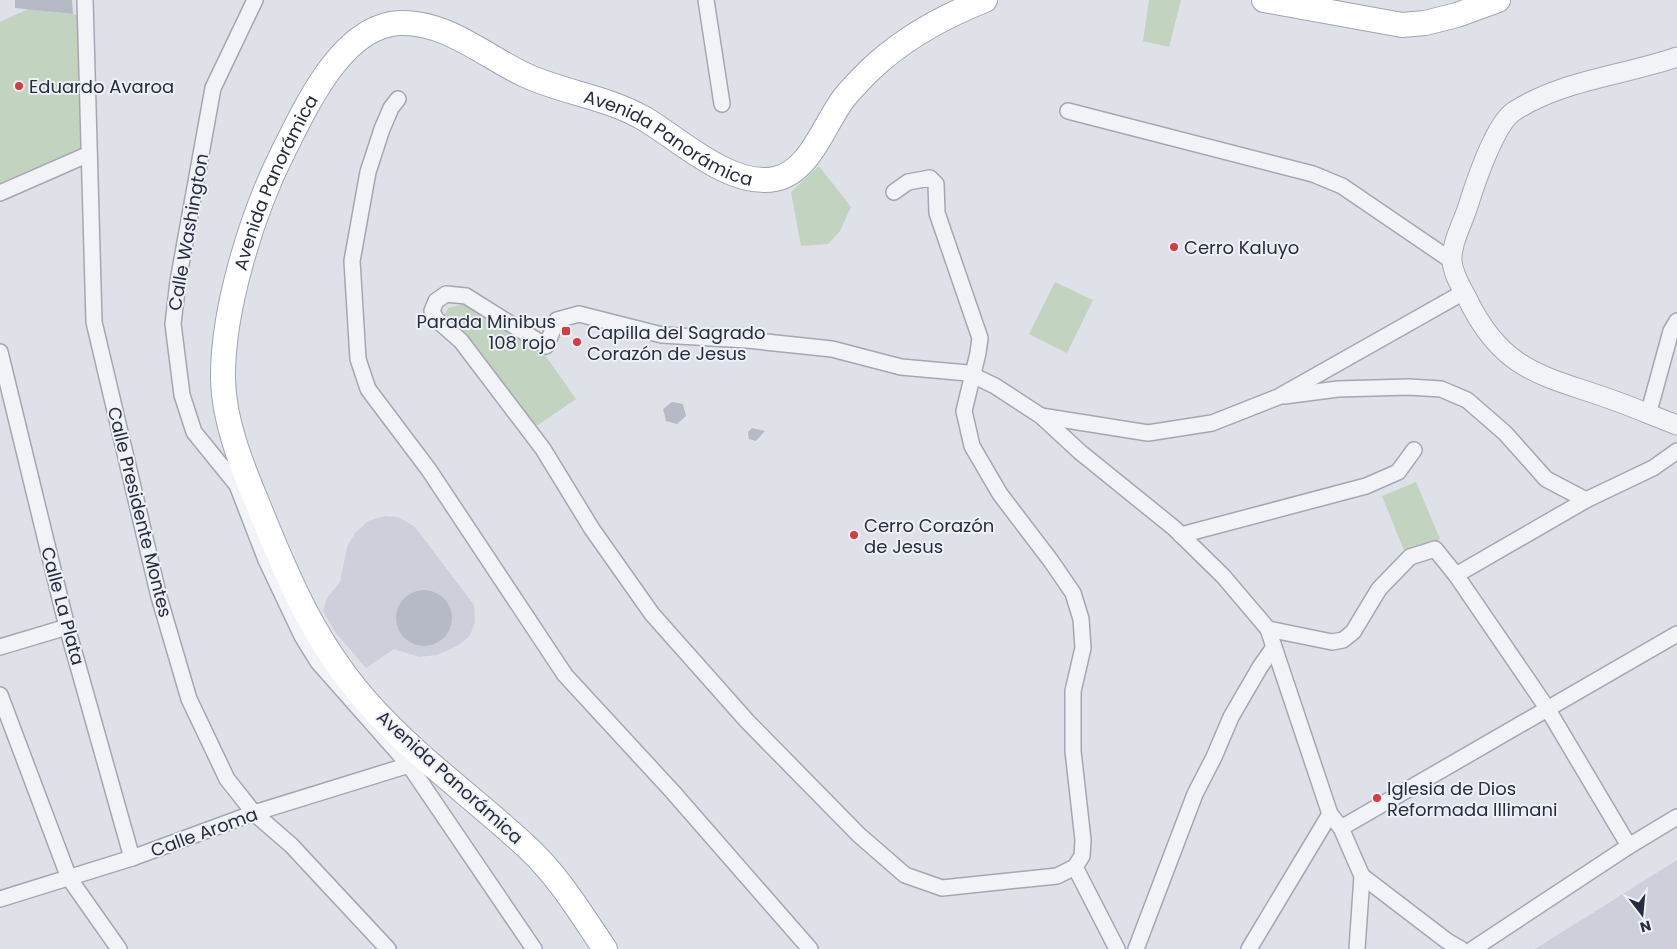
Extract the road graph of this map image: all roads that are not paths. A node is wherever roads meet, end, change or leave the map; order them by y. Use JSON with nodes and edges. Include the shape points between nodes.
{"nodes":[{"id":1,"x":85,"y":0,"type":"edge"},
{"id":2,"x":255,"y":0,"type":"edge"},
{"id":3,"x":706,"y":0,"type":"edge"},
{"id":4,"x":985,"y":0,"type":"edge"},
{"id":5,"x":1264,"y":0,"type":"edge"},
{"id":6,"x":1498,"y":0,"type":"edge"},
{"id":7,"x":1677,"y":57,"type":"edge"},
{"id":8,"x":398,"y":99,"type":"dead end"},
{"id":9,"x":722,"y":104,"type":"dead end"},
{"id":10,"x":1068,"y":111,"type":"dead end"},
{"id":11,"x":89,"y":154,"type":"junction"},
{"id":12,"x":894,"y":192,"type":"dead end"},
{"id":13,"x":0,"y":193,"type":"edge"},
{"id":14,"x":1452,"y":261,"type":"junction"},
{"id":15,"x":1464,"y":292,"type":"junction"},
{"id":16,"x":1677,"y":321,"type":"edge"},
{"id":17,"x":0,"y":352,"type":"edge"},
{"id":18,"x":973,"y":376,"type":"junction"},
{"id":19,"x":1278,"y":397,"type":"junction"},
{"id":20,"x":1648,"y":414,"type":"junction"},
{"id":21,"x":1041,"y":416,"type":"junction"},
{"id":22,"x":1677,"y":425,"type":"edge"},
{"id":23,"x":1414,"y":450,"type":"dead end"},
{"id":24,"x":1677,"y":451,"type":"edge"},
{"id":25,"x":242,"y":483,"type":"junction"},
{"id":26,"x":1586,"y":500,"type":"junction"},
{"id":27,"x":1181,"y":535,"type":"junction"},
{"id":28,"x":1456,"y":575,"type":"junction"},
{"id":29,"x":67,"y":627,"type":"junction"},
{"id":30,"x":1268,"y":629,"type":"junction"},
{"id":31,"x":1677,"y":634,"type":"edge"},
{"id":32,"x":0,"y":647,"type":"edge"},
{"id":33,"x":1274,"y":647,"type":"junction"},
{"id":34,"x":335,"y":674,"type":"junction"},
{"id":35,"x":0,"y":695,"type":"edge"},
{"id":36,"x":1547,"y":708,"type":"junction"},
{"id":37,"x":409,"y":765,"type":"junction"},
{"id":38,"x":254,"y":813,"type":"junction"},
{"id":39,"x":1330,"y":814,"type":"junction"},
{"id":40,"x":1677,"y":817,"type":"edge"},
{"id":41,"x":1341,"y":828,"type":"junction"},
{"id":42,"x":1629,"y":846,"type":"junction"},
{"id":43,"x":132,"y":858,"type":"junction"},
{"id":44,"x":1075,"y":867,"type":"junction"},
{"id":45,"x":1362,"y":876,"type":"junction"},
{"id":46,"x":69,"y":878,"type":"junction"},
{"id":47,"x":0,"y":899,"type":"edge"},
{"id":48,"x":119,"y":949,"type":"edge"},
{"id":49,"x":388,"y":949,"type":"edge"},
{"id":50,"x":534,"y":949,"type":"edge"},
{"id":51,"x":605,"y":949,"type":"edge"},
{"id":52,"x":810,"y":949,"type":"edge"},
{"id":53,"x":1117,"y":949,"type":"edge"},
{"id":54,"x":1136,"y":949,"type":"edge"},
{"id":55,"x":1249,"y":949,"type":"edge"},
{"id":56,"x":1357,"y":949,"type":"edge"},
{"id":57,"x":1461,"y":949,"type":"edge"},
{"id":58,"x":1474,"y":949,"type":"edge"}],
"edges":[{"from":1,"to":11,"type":"street","name":"Calle Presidente Montes"},
{"from":2,"to":25,"type":"street","name":"Calle Washington","via":[[213,88],[173,324],[182,395],[194,432]]},
{"from":3,"to":9,"type":"street"},
{"from":4,"to":25,"type":"main road","name":"Avenida Panorámica","via":[[928,26],[897,47],[844,98],[812,150],[796,169],[779,178],[761,180],[731,172],[700,156],[643,118],[601,99],[526,76],[434,27],[393,23],[351,45],[336,59],[297,123],[266,185],[225,332],[224,406]]},
{"from":5,"to":6,"type":"main road","via":[[1402,25],[1457,16]]},
{"from":7,"to":14,"type":"street","via":[[1539,96],[1511,114],[1493,141],[1476,178]]},
{"from":8,"to":52,"type":"street","via":[[382,129],[368,172],[352,261],[358,359],[368,389],[429,470],[565,674]]},
{"from":10,"to":14,"type":"street","via":[[1313,174],[1342,186]]},
{"from":11,"to":13,"type":"street"},
{"from":11,"to":38,"type":"street","name":"Calle Presidente Montes","via":[[94,322],[159,597],[189,699],[227,779]]},
{"from":12,"to":18,"type":"street","via":[[908,182],[930,178],[936,184],[937,213],[980,338]]},
{"from":14,"to":15,"type":"street"},
{"from":15,"to":19,"type":"street"},
{"from":15,"to":20,"type":"street","via":[[1494,343],[1515,362],[1548,378]]},
{"from":16,"to":20,"type":"street","via":[[1671,331]]},
{"from":17,"to":29,"type":"street","name":"Calle La Plata"},
{"from":18,"to":21,"type":"street","via":[[995,386]]},
{"from":18,"to":44,"type":"street","via":[[964,410],[972,446],[1000,494],[1073,593],[1081,620],[1083,648],[1073,691],[1073,752],[1083,840],[1082,856]]},
{"from":18,"to":44,"type":"street","via":[[901,368],[832,349],[662,335],[579,314],[557,320],[546,346],[466,296],[446,294],[436,301],[432,311],[436,319],[461,341],[543,449],[592,529],[652,614],[747,721],[859,836],[905,875],[942,888],[1057,876]]},
{"from":19,"to":21,"type":"street","via":[[1212,424],[1148,433]]},
{"from":19,"to":26,"type":"street","via":[[1338,389],[1440,389],[1467,400],[1505,433],[1546,479]]},
{"from":20,"to":22,"type":"street"},
{"from":21,"to":27,"type":"street"},
{"from":23,"to":27,"type":"street","via":[[1398,472],[1366,486]]},
{"from":24,"to":26,"type":"street","via":[[1653,468]]},
{"from":25,"to":34,"type":"main road","name":"Avenida Panorámica"},
{"from":25,"to":34,"type":"street","name":"Calle Washington","via":[[248,515],[302,636]]},
{"from":26,"to":28,"type":"street"},
{"from":27,"to":30,"type":"street","via":[[1223,576]]},
{"from":28,"to":30,"type":"street","via":[[1434,549],[1410,557],[1379,589],[1353,632],[1344,640],[1332,642]]},
{"from":28,"to":36,"type":"street"},
{"from":29,"to":32,"type":"street"},
{"from":29,"to":43,"type":"street","name":"Calle La Plata"},
{"from":30,"to":33,"type":"street"},
{"from":31,"to":36,"type":"street"},
{"from":33,"to":39,"type":"street"},
{"from":33,"to":54,"type":"street","via":[[1231,717],[1195,794]]},
{"from":34,"to":37,"type":"street","name":"Calle Washington"},
{"from":34,"to":51,"type":"main road","name":"Avenida Panorámica","via":[[413,749],[530,849],[568,891]]},
{"from":35,"to":46,"type":"street"},
{"from":36,"to":41,"type":"street"},
{"from":36,"to":42,"type":"street"},
{"from":37,"to":38,"type":"street","name":"Calle Aroma"},
{"from":37,"to":50,"type":"street","name":"Calle Washington"},
{"from":38,"to":43,"type":"street","name":"Calle Aroma"},
{"from":38,"to":49,"type":"street","name":"Calle Presidente Montes","via":[[291,845]]},
{"from":39,"to":41,"type":"street"},
{"from":39,"to":55,"type":"street"},
{"from":40,"to":42,"type":"street"},
{"from":41,"to":45,"type":"street"},
{"from":42,"to":58,"type":"street"},
{"from":43,"to":46,"type":"street","name":"Calle Aroma"},
{"from":44,"to":53,"type":"street"},
{"from":45,"to":56,"type":"street"},
{"from":45,"to":57,"type":"street"},
{"from":46,"to":47,"type":"street","name":"Calle Aroma"},
{"from":46,"to":48,"type":"street"}]}
